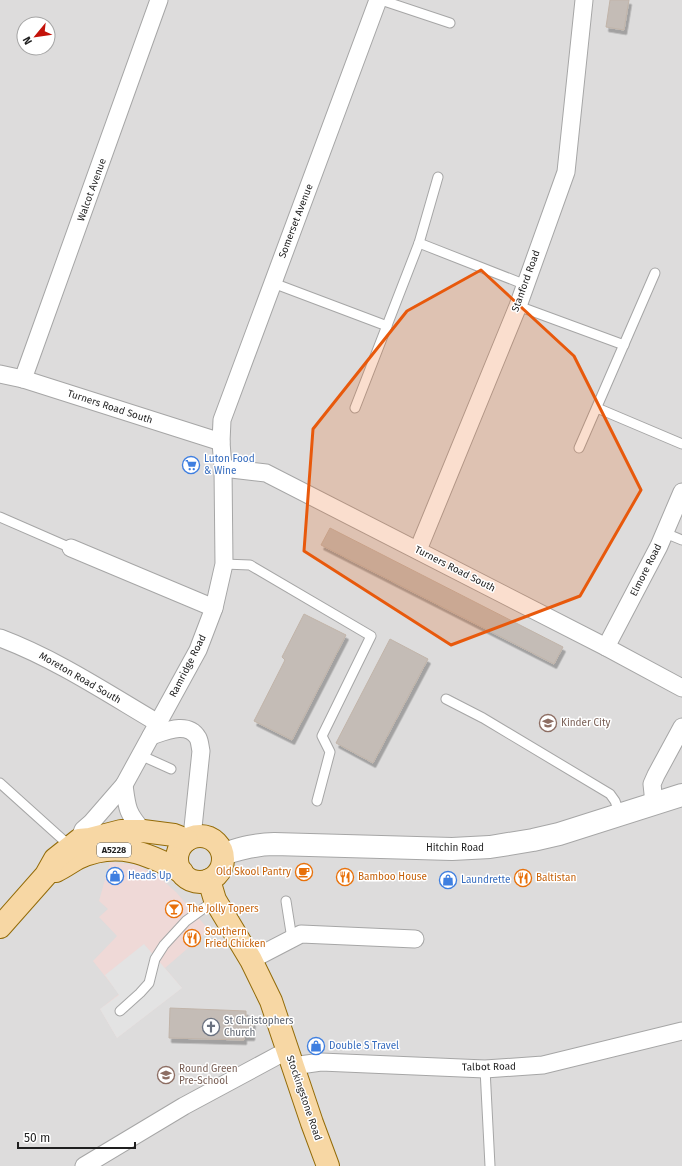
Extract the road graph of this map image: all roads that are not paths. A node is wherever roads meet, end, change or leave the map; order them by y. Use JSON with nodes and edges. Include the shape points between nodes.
{"nodes":[{"id":1,"x":159,"y":0,"type":"edge"},
{"id":2,"x":380,"y":0,"type":"edge"},
{"id":3,"x":584,"y":0,"type":"edge"},
{"id":4,"x":450,"y":23,"type":"dead end"},
{"id":5,"x":438,"y":177,"type":"dead end"},
{"id":6,"x":419,"y":243,"type":"junction"},
{"id":7,"x":655,"y":274,"type":"dead end"},
{"id":8,"x":273,"y":283,"type":"junction"},
{"id":9,"x":526,"y":285,"type":"junction"},
{"id":10,"x":518,"y":306,"type":"junction"},
{"id":11,"x":387,"y":326,"type":"junction"},
{"id":12,"x":624,"y":345,"type":"junction"},
{"id":13,"x":0,"y":374,"type":"edge"},
{"id":14,"x":23,"y":380,"type":"junction"},
{"id":15,"x":355,"y":408,"type":"dead end"},
{"id":16,"x":597,"y":408,"type":"junction"},
{"id":17,"x":221,"y":442,"type":"junction"},
{"id":18,"x":682,"y":444,"type":"edge"},
{"id":19,"x":579,"y":448,"type":"dead end"},
{"id":20,"x":222,"y":468,"type":"junction"},
{"id":21,"x":682,"y":492,"type":"edge"},
{"id":22,"x":0,"y":516,"type":"edge"},
{"id":23,"x":665,"y":532,"type":"junction"},
{"id":24,"x":682,"y":540,"type":"edge"},
{"id":25,"x":71,"y":548,"type":"joint"},
{"id":26,"x":418,"y":550,"type":"junction"},
{"id":27,"x":224,"y":564,"type":"junction"},
{"id":28,"x":214,"y":608,"type":"junction"},
{"id":29,"x":0,"y":638,"type":"edge"},
{"id":30,"x":606,"y":647,"type":"junction"},
{"id":31,"x":682,"y":688,"type":"edge"},
{"id":32,"x":446,"y":699,"type":"dead end"},
{"id":33,"x":682,"y":727,"type":"edge"},
{"id":34,"x":154,"y":730,"type":"junction"},
{"id":35,"x":140,"y":755,"type":"junction"},
{"id":36,"x":171,"y":769,"type":"dead end"},
{"id":37,"x":0,"y":783,"type":"edge"},
{"id":38,"x":124,"y":784,"type":"junction"},
{"id":39,"x":682,"y":795,"type":"edge"},
{"id":40,"x":318,"y":801,"type":"dead end"},
{"id":41,"x":654,"y":803,"type":"junction"},
{"id":42,"x":620,"y":814,"type":"junction"},
{"id":43,"x":143,"y":831,"type":"junction"},
{"id":44,"x":190,"y":839,"type":"junction"},
{"id":45,"x":76,"y":848,"type":"junction"},
{"id":46,"x":223,"y":854,"type":"junction"},
{"id":47,"x":182,"y":872,"type":"junction"},
{"id":48,"x":212,"y":890,"type":"junction"},
{"id":49,"x":286,"y":901,"type":"dead end"},
{"id":50,"x":0,"y":927,"type":"edge"},
{"id":51,"x":292,"y":939,"type":"junction"},
{"id":52,"x":415,"y":939,"type":"dead end"},
{"id":53,"x":251,"y":960,"type":"junction"},
{"id":54,"x":120,"y":1011,"type":"dead end"},
{"id":55,"x":681,"y":1036,"type":"edge"},
{"id":56,"x":291,"y":1058,"type":"junction"},
{"id":57,"x":485,"y":1069,"type":"junction"},
{"id":58,"x":84,"y":1166,"type":"edge"},
{"id":59,"x":328,"y":1166,"type":"edge"},
{"id":60,"x":490,"y":1166,"type":"edge"}],
"edges":[{"from":1,"to":14,"type":"street","name":"Walcot Avenue"},
{"from":2,"to":4,"type":"lane"},
{"from":2,"to":8,"type":"street","name":"Somerset Avenue"},
{"from":3,"to":9,"type":"street","name":"Stanford Road","via":[[566,172]]},
{"from":5,"to":6,"type":"lane"},
{"from":6,"to":9,"type":"lane"},
{"from":6,"to":11,"type":"lane"},
{"from":7,"to":12,"type":"lane"},
{"from":8,"to":11,"type":"lane"},
{"from":8,"to":17,"type":"street","name":"Somerset Avenue","via":[[222,420]]},
{"from":9,"to":10,"type":"street","name":"Stanford Road"},
{"from":10,"to":12,"type":"lane"},
{"from":10,"to":26,"type":"street","name":"Stanford Road"},
{"from":11,"to":15,"type":"lane"},
{"from":12,"to":16,"type":"lane"},
{"from":13,"to":14,"type":"street","name":"Turners Road South"},
{"from":14,"to":17,"type":"street","name":"Turners Road South"},
{"from":16,"to":18,"type":"lane"},
{"from":16,"to":19,"type":"lane"},
{"from":17,"to":20,"type":"street","name":"Ramridge Road"},
{"from":20,"to":26,"type":"street","name":"Turners Road South","via":[[266,473]]},
{"from":20,"to":27,"type":"street","name":"Ramridge Road"},
{"from":21,"to":23,"type":"street","name":"Elmore Road"},
{"from":22,"to":25,"type":"lane"},
{"from":23,"to":24,"type":"lane"},
{"from":23,"to":30,"type":"street","name":"Elmore Road"},
{"from":25,"to":28,"type":"street"},
{"from":26,"to":30,"type":"street","name":"Turners Road South"},
{"from":27,"to":28,"type":"street","name":"Ramridge Road"},
{"from":27,"to":40,"type":"lane","via":[[250,565],[371,636],[322,736],[330,752]]},
{"from":28,"to":34,"type":"street","name":"Ramridge Road","via":[[198,650]]},
{"from":29,"to":34,"type":"street","name":"Moreton Road South","via":[[32,651],[82,678]]},
{"from":30,"to":31,"type":"street","name":"Turners Road South"},
{"from":32,"to":42,"type":"lane","via":[[610,794]]},
{"from":33,"to":41,"type":"street","via":[[652,784]]},
{"from":34,"to":35,"type":"street","name":"Ramridge Road"},
{"from":34,"to":44,"type":"street","via":[[180,728],[192,731],[198,739],[201,751]]},
{"from":35,"to":36,"type":"lane"},
{"from":35,"to":38,"type":"street","name":"Ramridge Road"},
{"from":37,"to":45,"type":"lane"},
{"from":38,"to":43,"type":"street","via":[[128,811]]},
{"from":38,"to":45,"type":"street","name":"Ramridge Road","via":[[83,830]]},
{"from":39,"to":41,"type":"street","name":"Hitchin Road"},
{"from":41,"to":42,"type":"street","name":"Hitchin Road"},
{"from":42,"to":46,"type":"street","name":"Hitchin Road","via":[[559,834],[490,847],[262,844]]},
{"from":43,"to":44,"type":"main road","number":"A5228"},
{"from":43,"to":45,"type":"main road","number":"A5228","via":[[121,831],[90,839]]},
{"from":44,"to":46,"type":"main road","via":[[200,836],[211,838]]},
{"from":44,"to":47,"type":"main road","via":[[181,847],[178,854]]},
{"from":45,"to":47,"type":"main road","number":"A5228","via":[[137,852]]},
{"from":45,"to":50,"type":"main road","number":"A5228","via":[[55,859],[46,876]]},
{"from":46,"to":48,"type":"main road","via":[[223,863],[214,877]]},
{"from":47,"to":48,"type":"main road"},
{"from":48,"to":53,"type":"main road","name":"Stockingstone Road"},
{"from":48,"to":54,"type":"lane","via":[[164,945],[155,959],[149,983]]},
{"from":49,"to":51,"type":"lane"},
{"from":51,"to":52,"type":"street","via":[[301,934]]},
{"from":51,"to":53,"type":"street"},
{"from":53,"to":56,"type":"main road","name":"Stockingstone Road","via":[[271,1001]]},
{"from":55,"to":57,"type":"street","name":"Talbot Road","via":[[543,1065]]},
{"from":56,"to":57,"type":"street","name":"Talbot Road","via":[[320,1062]]},
{"from":56,"to":58,"type":"street","name":"Talbot Road","via":[[184,1106]]},
{"from":56,"to":59,"type":"main road","name":"Stockingstone Road"},
{"from":57,"to":60,"type":"lane"}]}
